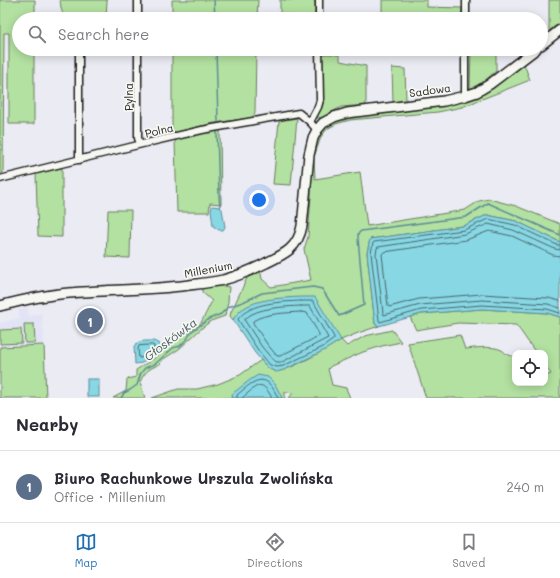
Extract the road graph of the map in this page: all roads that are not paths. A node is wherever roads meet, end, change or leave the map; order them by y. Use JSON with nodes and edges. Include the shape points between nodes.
{"nodes":[{"id":1,"x":138,"y":0,"type":"edge"},
{"id":2,"x":319,"y":0,"type":"edge"},
{"id":3,"x":466,"y":0,"type":"edge"},
{"id":4,"x":138,"y":12,"type":"edge"},
{"id":5,"x":319,"y":12,"type":"edge"},
{"id":6,"x":466,"y":12,"type":"edge"},
{"id":7,"x":560,"y":30,"type":"edge"},
{"id":8,"x":548,"y":39,"type":"edge"},
{"id":9,"x":79,"y":56,"type":"edge"},
{"id":10,"x":138,"y":56,"type":"edge"},
{"id":11,"x":319,"y":56,"type":"edge"},
{"id":12,"x":465,"y":56,"type":"edge"},
{"id":13,"x":527,"y":56,"type":"edge"},
{"id":14,"x":465,"y":96,"type":"junction"},
{"id":15,"x":310,"y":122,"type":"junction"},
{"id":16,"x":317,"y":130,"type":"junction"},
{"id":17,"x":140,"y":144,"type":"junction"},
{"id":18,"x":79,"y":160,"type":"junction"},
{"id":19,"x":0,"y":179,"type":"edge"},
{"id":20,"x":0,"y":306,"type":"edge"}],
"edges":[{"from":1,"to":4,"type":"street"},
{"from":2,"to":5,"type":"street"},
{"from":3,"to":6,"type":"street"},
{"from":7,"to":8,"type":"street"},
{"from":9,"to":18,"type":"street"},
{"from":10,"to":17,"type":"street","name":"Pylna"},
{"from":11,"to":15,"type":"street","via":[[320,100]]},
{"from":12,"to":14,"type":"street"},
{"from":13,"to":14,"type":"street","name":"Sadowa","via":[[490,84]]},
{"from":14,"to":16,"type":"street","name":"Sadowa","via":[[444,102],[347,113],[330,119]]},
{"from":15,"to":16,"type":"street","name":"Polna"},
{"from":15,"to":17,"type":"street","name":"Polna","via":[[299,113]]},
{"from":16,"to":20,"type":"street","name":"Millenium","via":[[310,149],[300,234],[293,247],[278,257],[217,281],[170,287],[50,295]]},
{"from":17,"to":18,"type":"street","name":"Polna"},
{"from":18,"to":19,"type":"street","name":"Polna"}]}
